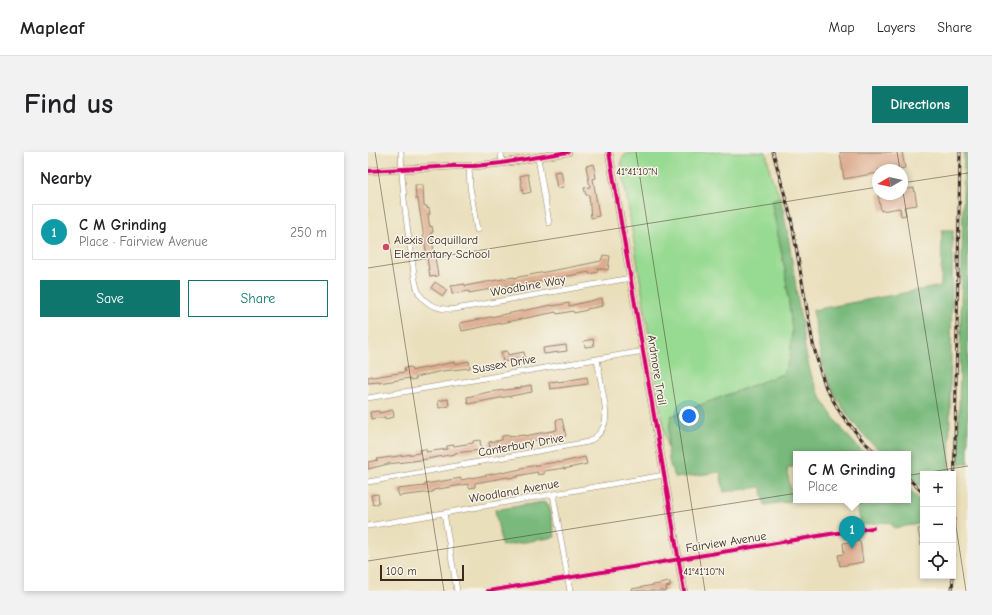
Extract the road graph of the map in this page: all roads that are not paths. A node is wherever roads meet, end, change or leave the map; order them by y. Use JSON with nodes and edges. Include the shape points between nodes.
{"nodes":[{"id":1,"x":401,"y":152,"type":"edge"},
{"id":2,"x":501,"y":152,"type":"edge"},
{"id":3,"x":568,"y":152,"type":"edge"},
{"id":4,"x":609,"y":152,"type":"edge"},
{"id":5,"x":538,"y":158,"type":"junction"},
{"id":6,"x":502,"y":163,"type":"junction"},
{"id":7,"x":469,"y":166,"type":"junction"},
{"id":8,"x":402,"y":168,"type":"junction"},
{"id":9,"x":368,"y":171,"type":"edge"},
{"id":10,"x":549,"y":222,"type":"dead end"},
{"id":11,"x":478,"y":230,"type":"dead end"},
{"id":12,"x":631,"y":278,"type":"junction"},
{"id":13,"x":644,"y":351,"type":"junction"},
{"id":14,"x":598,"y":359,"type":"junction"},
{"id":15,"x":368,"y":398,"type":"edge"},
{"id":16,"x":664,"y":475,"type":"junction"},
{"id":17,"x":368,"y":482,"type":"edge"},
{"id":18,"x":553,"y":494,"type":"junction"},
{"id":19,"x":444,"y":513,"type":"junction"},
{"id":20,"x":368,"y":526,"type":"edge"},
{"id":21,"x":873,"y":528,"type":"dead end"},
{"id":22,"x":679,"y":560,"type":"junction"},
{"id":23,"x":568,"y":578,"type":"junction"},
{"id":24,"x":457,"y":591,"type":"edge"},
{"id":25,"x":488,"y":591,"type":"edge"},
{"id":26,"x":570,"y":591,"type":"edge"},
{"id":27,"x":684,"y":591,"type":"edge"}],
"edges":[{"from":1,"to":8,"type":"street"},
{"from":2,"to":6,"type":"street"},
{"from":3,"to":5,"type":"street"},
{"from":4,"to":12,"type":"street","name":"Ardmore Trail"},
{"from":5,"to":6,"type":"street"},
{"from":5,"to":10,"type":"street"},
{"from":6,"to":7,"type":"street"},
{"from":7,"to":8,"type":"street"},
{"from":7,"to":11,"type":"street"},
{"from":8,"to":9,"type":"street"},
{"from":8,"to":12,"type":"street","name":"Woodbine Way","via":[[405,216],[415,281],[419,293],[429,304],[442,309],[455,309]]},
{"from":12,"to":13,"type":"street","name":"Ardmore Trail"},
{"from":13,"to":14,"type":"street","name":"Sussex Drive"},
{"from":13,"to":16,"type":"street","name":"Ardmore Trail"},
{"from":14,"to":15,"type":"street","name":"Sussex Drive"},
{"from":14,"to":17,"type":"street","name":"Canterbury Drive","via":[[606,418],[602,430],[588,442]]},
{"from":16,"to":18,"type":"street","name":"Woodland Avenue"},
{"from":16,"to":22,"type":"street","name":"Ardmore Trail"},
{"from":18,"to":19,"type":"street","name":"Woodland Avenue"},
{"from":18,"to":23,"type":"street"},
{"from":19,"to":20,"type":"street","name":"Woodland Avenue"},
{"from":19,"to":24,"type":"street"},
{"from":21,"to":22,"type":"street","name":"Fairview Avenue"},
{"from":22,"to":23,"type":"street","name":"Fairview Avenue"},
{"from":22,"to":27,"type":"street","name":"Ardmore Trail"},
{"from":23,"to":25,"type":"street","name":"Fairview Avenue"},
{"from":23,"to":26,"type":"street"}]}
